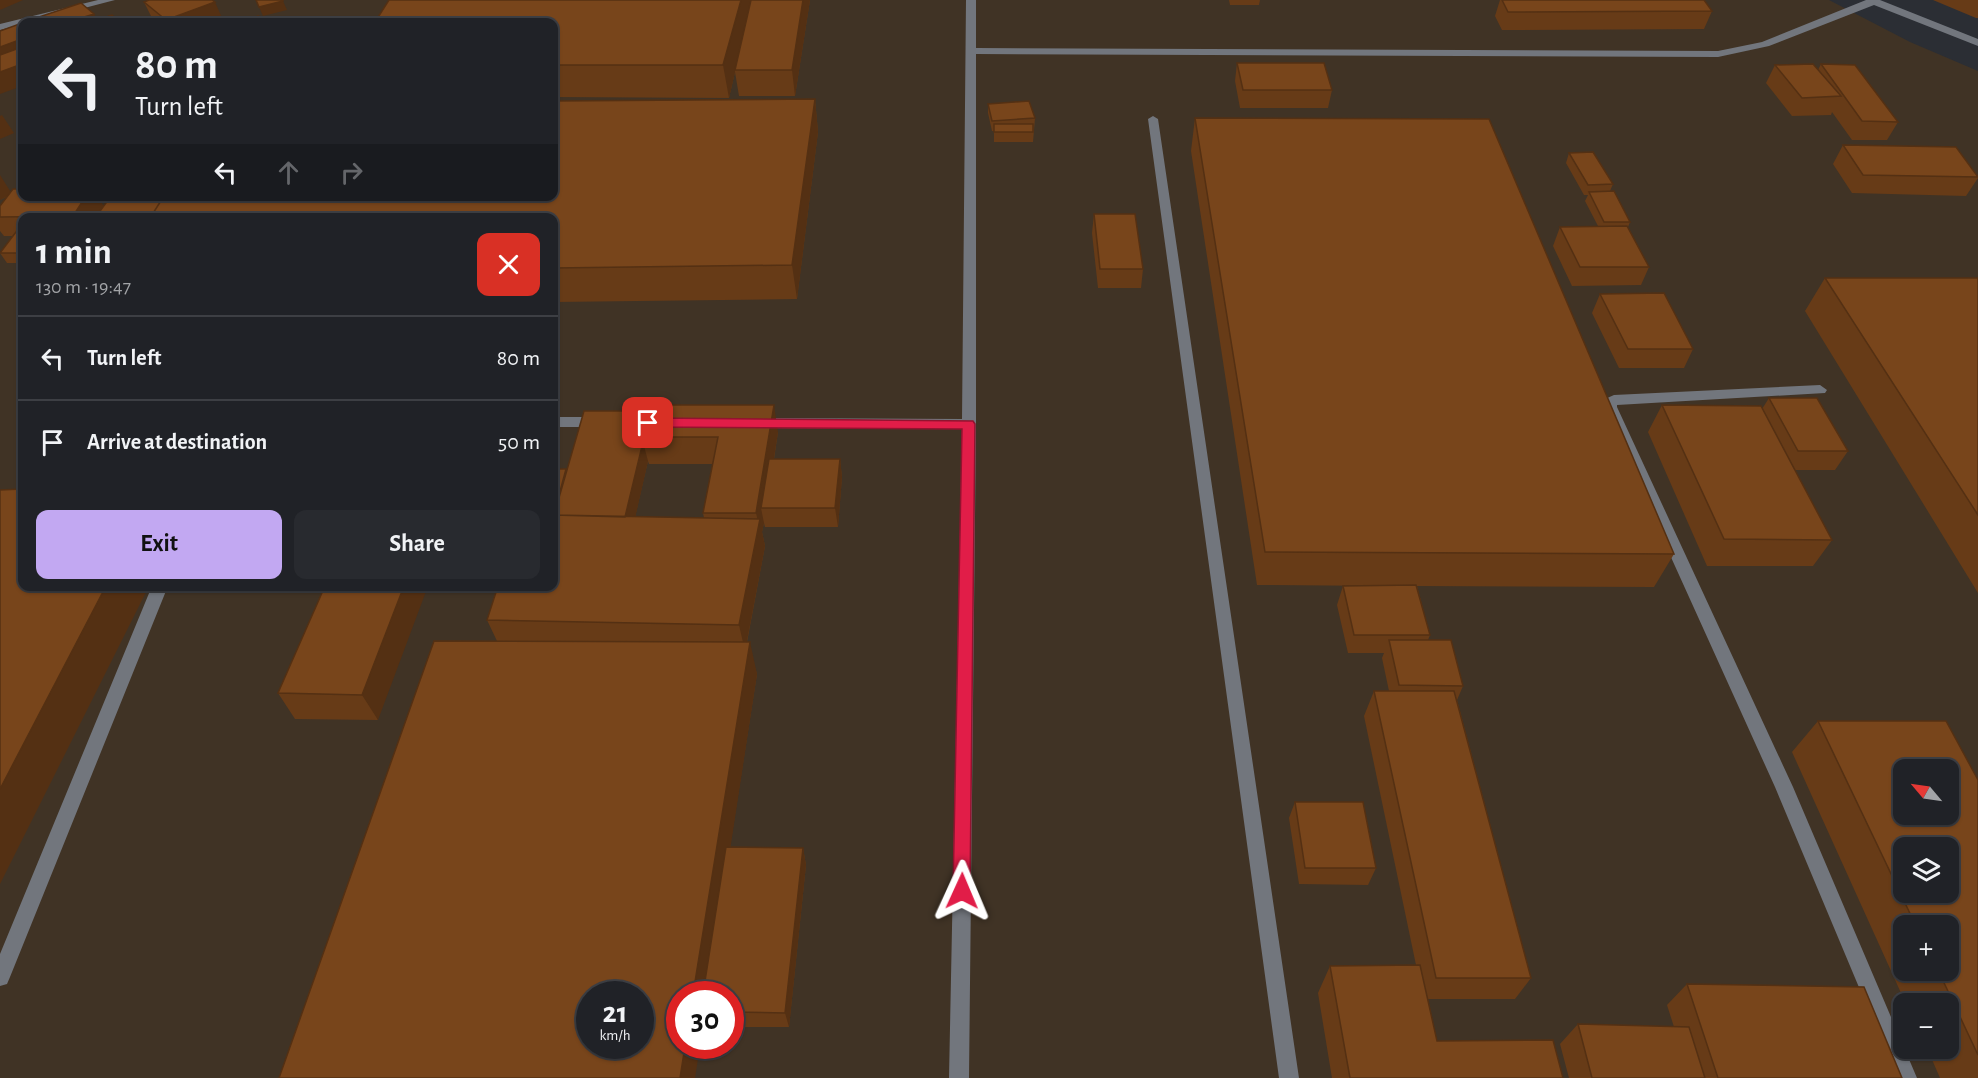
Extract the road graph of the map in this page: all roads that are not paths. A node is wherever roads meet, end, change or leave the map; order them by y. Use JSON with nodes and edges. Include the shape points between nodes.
{"nodes":[{"id":1,"x":110,"y":0,"type":"edge"},
{"id":2,"x":971,"y":0,"type":"edge"},
{"id":3,"x":1872,"y":1,"type":"edge"},
{"id":4,"x":37,"y":18,"type":"edge"},
{"id":5,"x":18,"y":23,"type":"edge"},
{"id":6,"x":0,"y":27,"type":"edge"},
{"id":7,"x":1978,"y":43,"type":"edge"},
{"id":8,"x":970,"y":51,"type":"junction"},
{"id":9,"x":1152,"y":119,"type":"dead end"},
{"id":10,"x":1820,"y":390,"type":"dead end"},
{"id":11,"x":558,"y":422,"type":"edge"},
{"id":12,"x":612,"y":422,"type":"edge"},
{"id":13,"x":741,"y":423,"type":"edge"},
{"id":14,"x":969,"y":424,"type":"junction"},
{"id":15,"x":158,"y":591,"type":"edge"},
{"id":16,"x":0,"y":976,"type":"edge"},
{"id":17,"x":959,"y":1078,"type":"edge"},
{"id":18,"x":1289,"y":1078,"type":"edge"},
{"id":19,"x":1907,"y":1078,"type":"edge"}],
"edges":[{"from":1,"to":4,"type":"street"},
{"from":2,"to":8,"type":"street"},
{"from":3,"to":7,"type":"street"},
{"from":3,"to":8,"type":"street","via":[[1765,44],[1718,54]]},
{"from":5,"to":6,"type":"street"},
{"from":8,"to":14,"type":"street"},
{"from":9,"to":18,"type":"street"},
{"from":10,"to":19,"type":"street","via":[[1614,400],[1610,407],[1784,787]]},
{"from":11,"to":12,"type":"street"},
{"from":13,"to":14,"type":"street"},
{"from":14,"to":17,"type":"street"},
{"from":15,"to":16,"type":"street"}]}
